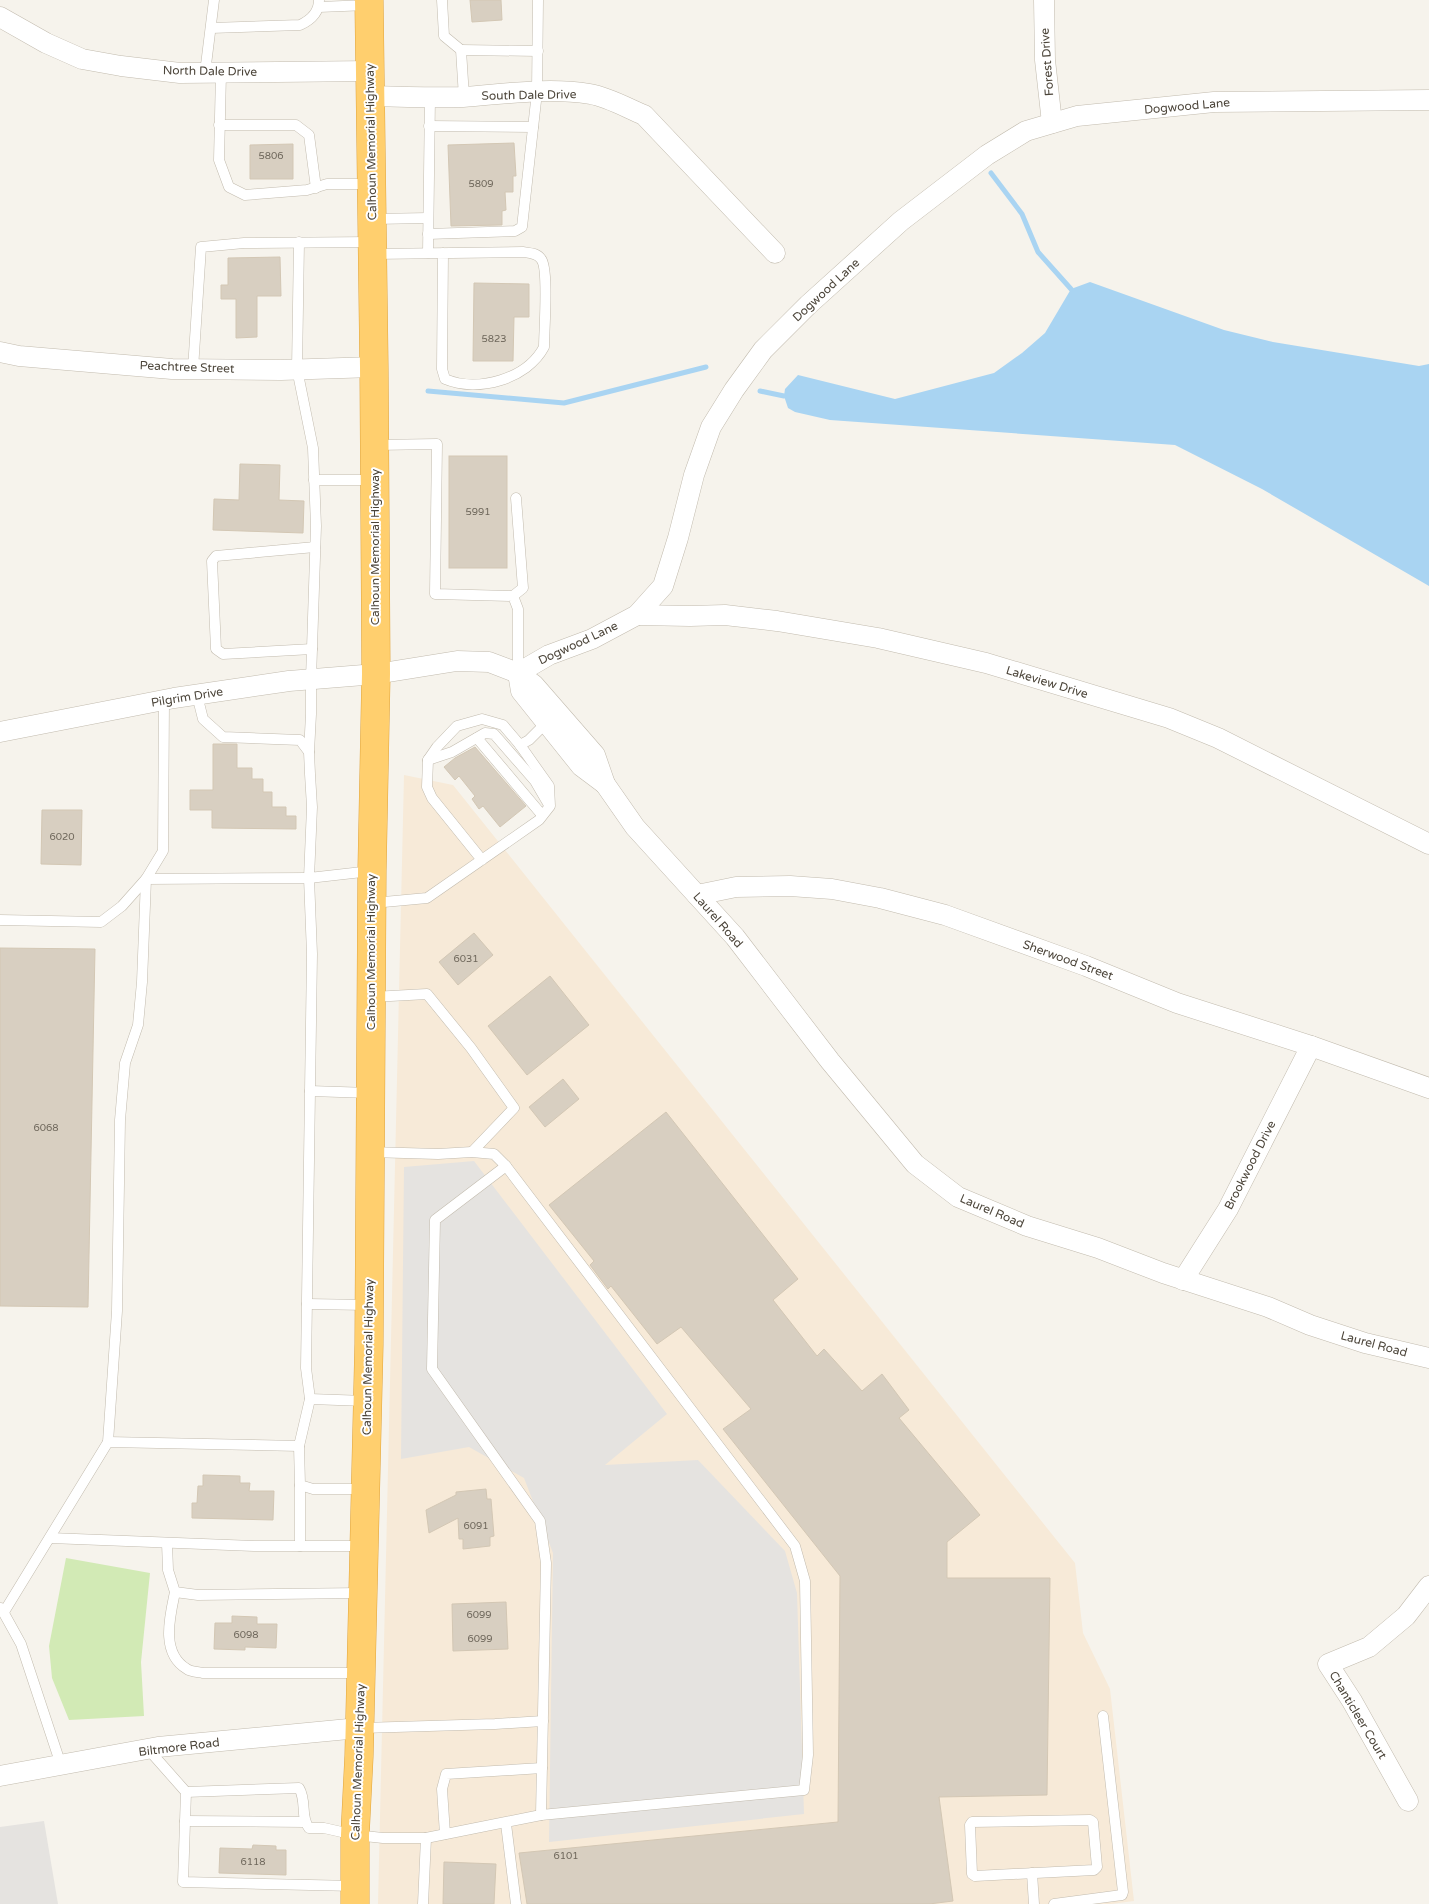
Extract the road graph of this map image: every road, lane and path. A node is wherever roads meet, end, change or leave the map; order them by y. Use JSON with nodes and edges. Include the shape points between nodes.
{"nodes":[{"id":1,"x":214,"y":0,"type":"edge"},
{"id":2,"x":442,"y":0,"type":"edge"},
{"id":3,"x":538,"y":0,"type":"edge"},
{"id":4,"x":1044,"y":0,"type":"edge"},
{"id":5,"x":319,"y":3,"type":"edge"},
{"id":6,"x":369,"y":3,"type":"edge"},
{"id":7,"x":0,"y":17,"type":"edge"},
{"id":8,"x":210,"y":28,"type":"junction"},
{"id":9,"x":461,"y":50,"type":"junction"},
{"id":10,"x":538,"y":51,"type":"junction"},
{"id":11,"x":213,"y":73,"type":"junction"},
{"id":12,"x":371,"y":84,"type":"junction"},
{"id":13,"x":537,"y":92,"type":"junction"},
{"id":14,"x":464,"y":96,"type":"junction"},
{"id":15,"x":430,"y":97,"type":"junction"},
{"id":16,"x":1429,"y":100,"type":"edge"},
{"id":17,"x":1052,"y":123,"type":"junction"},
{"id":18,"x":219,"y":125,"type":"junction"},
{"id":19,"x":429,"y":126,"type":"junction"},
{"id":20,"x":533,"y":127,"type":"junction"},
{"id":21,"x":372,"y":184,"type":"junction"},
{"id":22,"x":316,"y":188,"type":"junction"},
{"id":23,"x":428,"y":218,"type":"junction"},
{"id":24,"x":428,"y":234,"type":"junction"},
{"id":25,"x":372,"y":239,"type":"junction"},
{"id":26,"x":299,"y":242,"type":"junction"},
{"id":27,"x":428,"y":253,"type":"junction"},
{"id":28,"x":444,"y":253,"type":"junction"},
{"id":29,"x":775,"y":253,"type":"dead end"},
{"id":30,"x":0,"y":352,"type":"edge"},
{"id":31,"x":374,"y":367,"type":"junction"},
{"id":32,"x":193,"y":369,"type":"junction"},
{"id":33,"x":297,"y":369,"type":"junction"},
{"id":34,"x":374,"y":445,"type":"junction"},
{"id":35,"x":314,"y":480,"type":"junction"},
{"id":36,"x":375,"y":480,"type":"junction"},
{"id":37,"x":516,"y":498,"type":"dead end"},
{"id":38,"x":315,"y":547,"type":"junction"},
{"id":39,"x":513,"y":596,"type":"junction"},
{"id":40,"x":637,"y":615,"type":"junction"},
{"id":41,"x":312,"y":649,"type":"junction"},
{"id":42,"x":518,"y":673,"type":"junction"},
{"id":43,"x":376,"y":674,"type":"junction"},
{"id":44,"x":311,"y":679,"type":"junction"},
{"id":45,"x":197,"y":695,"type":"junction"},
{"id":46,"x":164,"y":700,"type":"junction"},
{"id":47,"x":547,"y":722,"type":"junction"},
{"id":48,"x":0,"y":732,"type":"edge"},
{"id":49,"x":478,"y":738,"type":"junction"},
{"id":50,"x":520,"y":745,"type":"junction"},
{"id":51,"x":309,"y":752,"type":"junction"},
{"id":52,"x":428,"y":760,"type":"junction"},
{"id":53,"x":605,"y":784,"type":"junction"},
{"id":54,"x":550,"y":806,"type":"junction"},
{"id":55,"x":542,"y":815,"type":"junction"},
{"id":56,"x":1429,"y":844,"type":"edge"},
{"id":57,"x":487,"y":857,"type":"junction"},
{"id":58,"x":372,"y":871,"type":"junction"},
{"id":59,"x":309,"y":878,"type":"junction"},
{"id":60,"x":146,"y":879,"type":"junction"},
{"id":61,"x":697,"y":895,"type":"junction"},
{"id":62,"x":372,"y":903,"type":"junction"},
{"id":63,"x":0,"y":920,"type":"edge"},
{"id":64,"x":371,"y":997,"type":"junction"},
{"id":65,"x":1311,"y":1046,"type":"junction"},
{"id":66,"x":1429,"y":1088,"type":"edge"},
{"id":67,"x":310,"y":1091,"type":"junction"},
{"id":68,"x":370,"y":1092,"type":"junction"},
{"id":69,"x":370,"y":1152,"type":"junction"},
{"id":70,"x":472,"y":1152,"type":"junction"},
{"id":71,"x":506,"y":1166,"type":"junction"},
{"id":72,"x":1183,"y":1280,"type":"junction"},
{"id":73,"x":307,"y":1304,"type":"junction"},
{"id":74,"x":369,"y":1305,"type":"junction"},
{"id":75,"x":1429,"y":1358,"type":"edge"},
{"id":76,"x":310,"y":1399,"type":"junction"},
{"id":77,"x":367,"y":1401,"type":"junction"},
{"id":78,"x":108,"y":1442,"type":"junction"},
{"id":79,"x":299,"y":1446,"type":"junction"},
{"id":80,"x":300,"y":1485,"type":"junction"},
{"id":81,"x":365,"y":1489,"type":"junction"},
{"id":82,"x":50,"y":1538,"type":"junction"},
{"id":83,"x":167,"y":1543,"type":"junction"},
{"id":84,"x":300,"y":1546,"type":"junction"},
{"id":85,"x":364,"y":1546,"type":"junction"},
{"id":86,"x":1429,"y":1586,"type":"edge"},
{"id":87,"x":174,"y":1592,"type":"junction"},
{"id":88,"x":362,"y":1593,"type":"junction"},
{"id":89,"x":2,"y":1610,"type":"edge"},
{"id":90,"x":360,"y":1673,"type":"junction"},
{"id":91,"x":1103,"y":1716,"type":"dead end"},
{"id":92,"x":543,"y":1721,"type":"junction"},
{"id":93,"x":359,"y":1728,"type":"junction"},
{"id":94,"x":148,"y":1749,"type":"junction"},
{"id":95,"x":61,"y":1765,"type":"junction"},
{"id":96,"x":542,"y":1768,"type":"junction"},
{"id":97,"x":0,"y":1776,"type":"edge"},
{"id":98,"x":186,"y":1792,"type":"junction"},
{"id":99,"x":1408,"y":1801,"type":"dead end"},
{"id":100,"x":541,"y":1815,"type":"junction"},
{"id":101,"x":185,"y":1821,"type":"junction"},
{"id":102,"x":305,"y":1822,"type":"junction"},
{"id":103,"x":506,"y":1824,"type":"junction"},
{"id":104,"x":445,"y":1834,"type":"junction"},
{"id":105,"x":355,"y":1835,"type":"junction"},
{"id":106,"x":426,"y":1838,"type":"junction"},
{"id":107,"x":1032,"y":1873,"type":"junction"},
{"id":108,"x":356,"y":1895,"type":"edge"},
{"id":109,"x":423,"y":1904,"type":"edge"},
{"id":110,"x":516,"y":1904,"type":"edge"},
{"id":111,"x":1034,"y":1904,"type":"edge"},
{"id":112,"x":1054,"y":1904,"type":"edge"}],
"edges":[{"from":1,"to":8,"type":"lane"},
{"from":2,"to":9,"type":"lane","via":[[444,36]]},
{"from":3,"to":10,"type":"lane"},
{"from":4,"to":17,"type":"street","name":"Forest Drive","via":[[1045,60]]},
{"from":5,"to":6,"type":"lane"},
{"from":5,"to":8,"type":"lane","via":[[312,20],[300,25]]},
{"from":6,"to":12,"type":"highway","name":"Calhoun Memorial Highway"},
{"from":7,"to":11,"type":"street","name":"North Dale Drive","via":[[82,59],[180,73]]},
{"from":8,"to":11,"type":"lane"},
{"from":9,"to":10,"type":"lane"},
{"from":9,"to":14,"type":"lane"},
{"from":10,"to":13,"type":"lane"},
{"from":11,"to":12,"type":"street","name":"North Dale Drive"},
{"from":11,"to":18,"type":"lane"},
{"from":12,"to":15,"type":"street","name":"South Dale Drive"},
{"from":12,"to":21,"type":"highway","name":"Calhoun Memorial Highway"},
{"from":13,"to":14,"type":"street","name":"South Dale Drive"},
{"from":13,"to":20,"type":"lane"},
{"from":13,"to":29,"type":"street","name":"South Dale Drive","via":[[591,94],[644,115]]},
{"from":14,"to":15,"type":"street","name":"South Dale Drive"},
{"from":15,"to":19,"type":"lane"},
{"from":16,"to":17,"type":"street","name":"Dogwood Lane","via":[[1214,102],[1077,116]]},
{"from":17,"to":40,"type":"street","name":"Dogwood Lane","via":[[1026,130],[987,155],[901,221],[763,350],[711,428],[694,475],[663,586]]},
{"from":18,"to":22,"type":"lane","via":[[296,125],[309,135]]},
{"from":18,"to":22,"type":"lane","via":[[219,160],[229,187],[245,195]]},
{"from":19,"to":20,"type":"lane"},
{"from":19,"to":23,"type":"lane"},
{"from":20,"to":24,"type":"lane","via":[[522,226],[515,231]]},
{"from":21,"to":22,"type":"lane","via":[[327,184]]},
{"from":21,"to":25,"type":"highway","name":"Calhoun Memorial Highway"},
{"from":23,"to":24,"type":"lane"},
{"from":23,"to":25,"type":"lane"},
{"from":24,"to":27,"type":"lane"},
{"from":25,"to":26,"type":"lane"},
{"from":25,"to":27,"type":"lane"},
{"from":25,"to":31,"type":"highway","name":"Calhoun Memorial Highway"},
{"from":26,"to":32,"type":"lane","via":[[201,246]]},
{"from":26,"to":33,"type":"lane"},
{"from":27,"to":28,"type":"lane"},
{"from":28,"to":28,"type":"lane","via":[[534,253],[544,264],[544,347],[539,356],[504,380],[487,384],[445,379],[442,369]]},
{"from":30,"to":32,"type":"street","name":"Peachtree Street"},
{"from":31,"to":33,"type":"street","name":"Peachtree Street"},
{"from":31,"to":34,"type":"highway","name":"Calhoun Memorial Highway"},
{"from":32,"to":33,"type":"street","name":"Peachtree Street"},
{"from":33,"to":35,"type":"lane","via":[[313,448]]},
{"from":34,"to":36,"type":"highway","name":"Calhoun Memorial Highway"},
{"from":34,"to":39,"type":"lane","via":[[437,444],[435,594]]},
{"from":35,"to":36,"type":"lane"},
{"from":35,"to":38,"type":"lane"},
{"from":36,"to":43,"type":"highway","name":"Calhoun Memorial Highway"},
{"from":37,"to":39,"type":"lane","via":[[523,588]]},
{"from":38,"to":41,"type":"lane"},
{"from":38,"to":41,"type":"lane","via":[[216,556],[212,561],[216,649],[223,654]]},
{"from":39,"to":42,"type":"lane","via":[[518,609]]},
{"from":40,"to":42,"type":"street","name":"Dogwood Lane","via":[[592,639],[549,655]]},
{"from":40,"to":56,"type":"street","name":"Lakeview Drive","via":[[725,615],[777,621],[878,638],[986,663],[1169,718],[1218,738]]},
{"from":41,"to":44,"type":"lane"},
{"from":42,"to":43,"type":"street","via":[[489,662],[457,661]]},
{"from":42,"to":47,"type":"street","name":"Laurel Road","via":[[521,691]]},
{"from":42,"to":53,"type":"street","name":"Laurel Road","via":[[534,685],[595,755]]},
{"from":43,"to":44,"type":"street","name":"Pilgrim Drive"},
{"from":43,"to":58,"type":"highway","name":"Calhoun Memorial Highway"},
{"from":44,"to":45,"type":"street","name":"Pilgrim Drive"},
{"from":44,"to":51,"type":"lane"},
{"from":45,"to":46,"type":"street","name":"Pilgrim Drive"},
{"from":45,"to":51,"type":"lane","via":[[203,719],[222,737],[300,740]]},
{"from":46,"to":48,"type":"street","name":"Pilgrim Drive"},
{"from":46,"to":60,"type":"lane","via":[[163,851]]},
{"from":47,"to":50,"type":"lane"},
{"from":47,"to":53,"type":"street","name":"Laurel Road","via":[[581,766]]},
{"from":49,"to":52,"type":"lane"},
{"from":49,"to":54,"type":"lane","via":[[485,733],[494,734],[535,781]]},
{"from":49,"to":55,"type":"lane"},
{"from":50,"to":52,"type":"lane","via":[[503,726],[482,719],[458,726]]},
{"from":50,"to":54,"type":"lane","via":[[549,786]]},
{"from":51,"to":59,"type":"lane","via":[[312,807]]},
{"from":52,"to":57,"type":"lane","via":[[427,787],[432,798]]},
{"from":53,"to":61,"type":"street","name":"Laurel Road","via":[[635,827]]},
{"from":54,"to":55,"type":"lane"},
{"from":55,"to":57,"type":"lane"},
{"from":57,"to":62,"type":"lane","via":[[427,898]]},
{"from":58,"to":59,"type":"lane"},
{"from":58,"to":62,"type":"highway","name":"Calhoun Memorial Highway"},
{"from":59,"to":60,"type":"lane"},
{"from":59,"to":67,"type":"lane","via":[[312,954]]},
{"from":60,"to":63,"type":"lane","via":[[122,906],[101,922]]},
{"from":60,"to":78,"type":"lane","via":[[138,1025],[125,1063],[120,1120],[118,1311]]},
{"from":61,"to":65,"type":"street","name":"Sherwood Street","via":[[736,887],[790,886],[832,889],[880,898],[945,915],[1177,1003]]},
{"from":61,"to":72,"type":"street","name":"Laurel Road","via":[[735,937],[830,1062],[915,1164],[958,1197],[1027,1226]]},
{"from":62,"to":64,"type":"highway","name":"Calhoun Memorial Highway"},
{"from":64,"to":68,"type":"highway","name":"Calhoun Memorial Highway"},
{"from":64,"to":70,"type":"lane","via":[[427,994],[514,1108]]},
{"from":65,"to":66,"type":"street","name":"Sherwood Street"},
{"from":65,"to":72,"type":"street","name":"Brookwood Drive","via":[[1228,1209]]},
{"from":67,"to":68,"type":"lane"},
{"from":67,"to":73,"type":"lane"},
{"from":68,"to":69,"type":"highway","name":"Calhoun Memorial Highway"},
{"from":69,"to":70,"type":"lane"},
{"from":69,"to":74,"type":"highway","name":"Calhoun Memorial Highway"},
{"from":70,"to":71,"type":"lane","via":[[494,1154]]},
{"from":71,"to":92,"type":"lane","via":[[436,1220],[432,1369],[540,1521],[546,1563]]},
{"from":71,"to":100,"type":"lane","via":[[795,1546],[805,1581],[808,1755],[804,1790]]},
{"from":72,"to":75,"type":"street","name":"Laurel Road","via":[[1365,1343]]},
{"from":73,"to":74,"type":"lane"},
{"from":73,"to":76,"type":"lane","via":[[306,1368]]},
{"from":74,"to":77,"type":"highway","name":"Calhoun Memorial Highway"},
{"from":76,"to":77,"type":"lane"},
{"from":76,"to":79,"type":"lane"},
{"from":77,"to":81,"type":"highway","name":"Calhoun Memorial Highway"},
{"from":78,"to":79,"type":"lane"},
{"from":78,"to":82,"type":"lane"},
{"from":79,"to":80,"type":"lane"},
{"from":80,"to":81,"type":"lane"},
{"from":80,"to":84,"type":"lane"},
{"from":81,"to":85,"type":"highway","name":"Calhoun Memorial Highway"},
{"from":82,"to":83,"type":"lane"},
{"from":82,"to":89,"type":"lane"},
{"from":83,"to":84,"type":"lane"},
{"from":83,"to":87,"type":"lane","via":[[168,1570]]},
{"from":84,"to":85,"type":"lane"},
{"from":85,"to":88,"type":"highway","name":"Calhoun Memorial Highway"},
{"from":86,"to":99,"type":"street","name":"Chanticleer Court","via":[[1406,1616],[1369,1647],[1328,1664]]},
{"from":87,"to":88,"type":"lane"},
{"from":87,"to":90,"type":"lane","via":[[169,1645],[187,1670],[202,1673]]},
{"from":88,"to":90,"type":"highway","name":"Calhoun Memorial Highway"},
{"from":89,"to":95,"type":"lane","via":[[21,1644]]},
{"from":90,"to":93,"type":"highway","name":"Calhoun Memorial Highway"},
{"from":91,"to":112,"type":"lane","via":[[1124,1892],[1122,1895]]},
{"from":92,"to":93,"type":"lane"},
{"from":92,"to":96,"type":"lane"},
{"from":93,"to":94,"type":"street","name":"Biltmore Road"},
{"from":93,"to":105,"type":"highway","name":"Calhoun Memorial Highway"},
{"from":94,"to":95,"type":"street","name":"Biltmore Road"},
{"from":94,"to":98,"type":"lane"},
{"from":95,"to":97,"type":"street","name":"Biltmore Road"},
{"from":96,"to":100,"type":"lane"},
{"from":96,"to":104,"type":"lane","via":[[446,1774],[442,1789]]},
{"from":98,"to":101,"type":"lane"},
{"from":98,"to":102,"type":"lane","via":[[299,1788],[303,1794]]},
{"from":100,"to":103,"type":"lane"},
{"from":101,"to":102,"type":"lane"},
{"from":101,"to":108,"type":"lane","via":[[183,1882]]},
{"from":102,"to":105,"type":"lane","via":[[309,1828]]},
{"from":103,"to":104,"type":"lane"},
{"from":103,"to":110,"type":"lane"},
{"from":104,"to":106,"type":"lane"},
{"from":105,"to":106,"type":"lane"},
{"from":105,"to":108,"type":"highway","name":"Calhoun Memorial Highway"},
{"from":106,"to":109,"type":"lane"},
{"from":107,"to":107,"type":"lane","via":[[1096,1869],[1092,1821],[971,1823],[973,1875]]},
{"from":107,"to":111,"type":"lane"}]}
